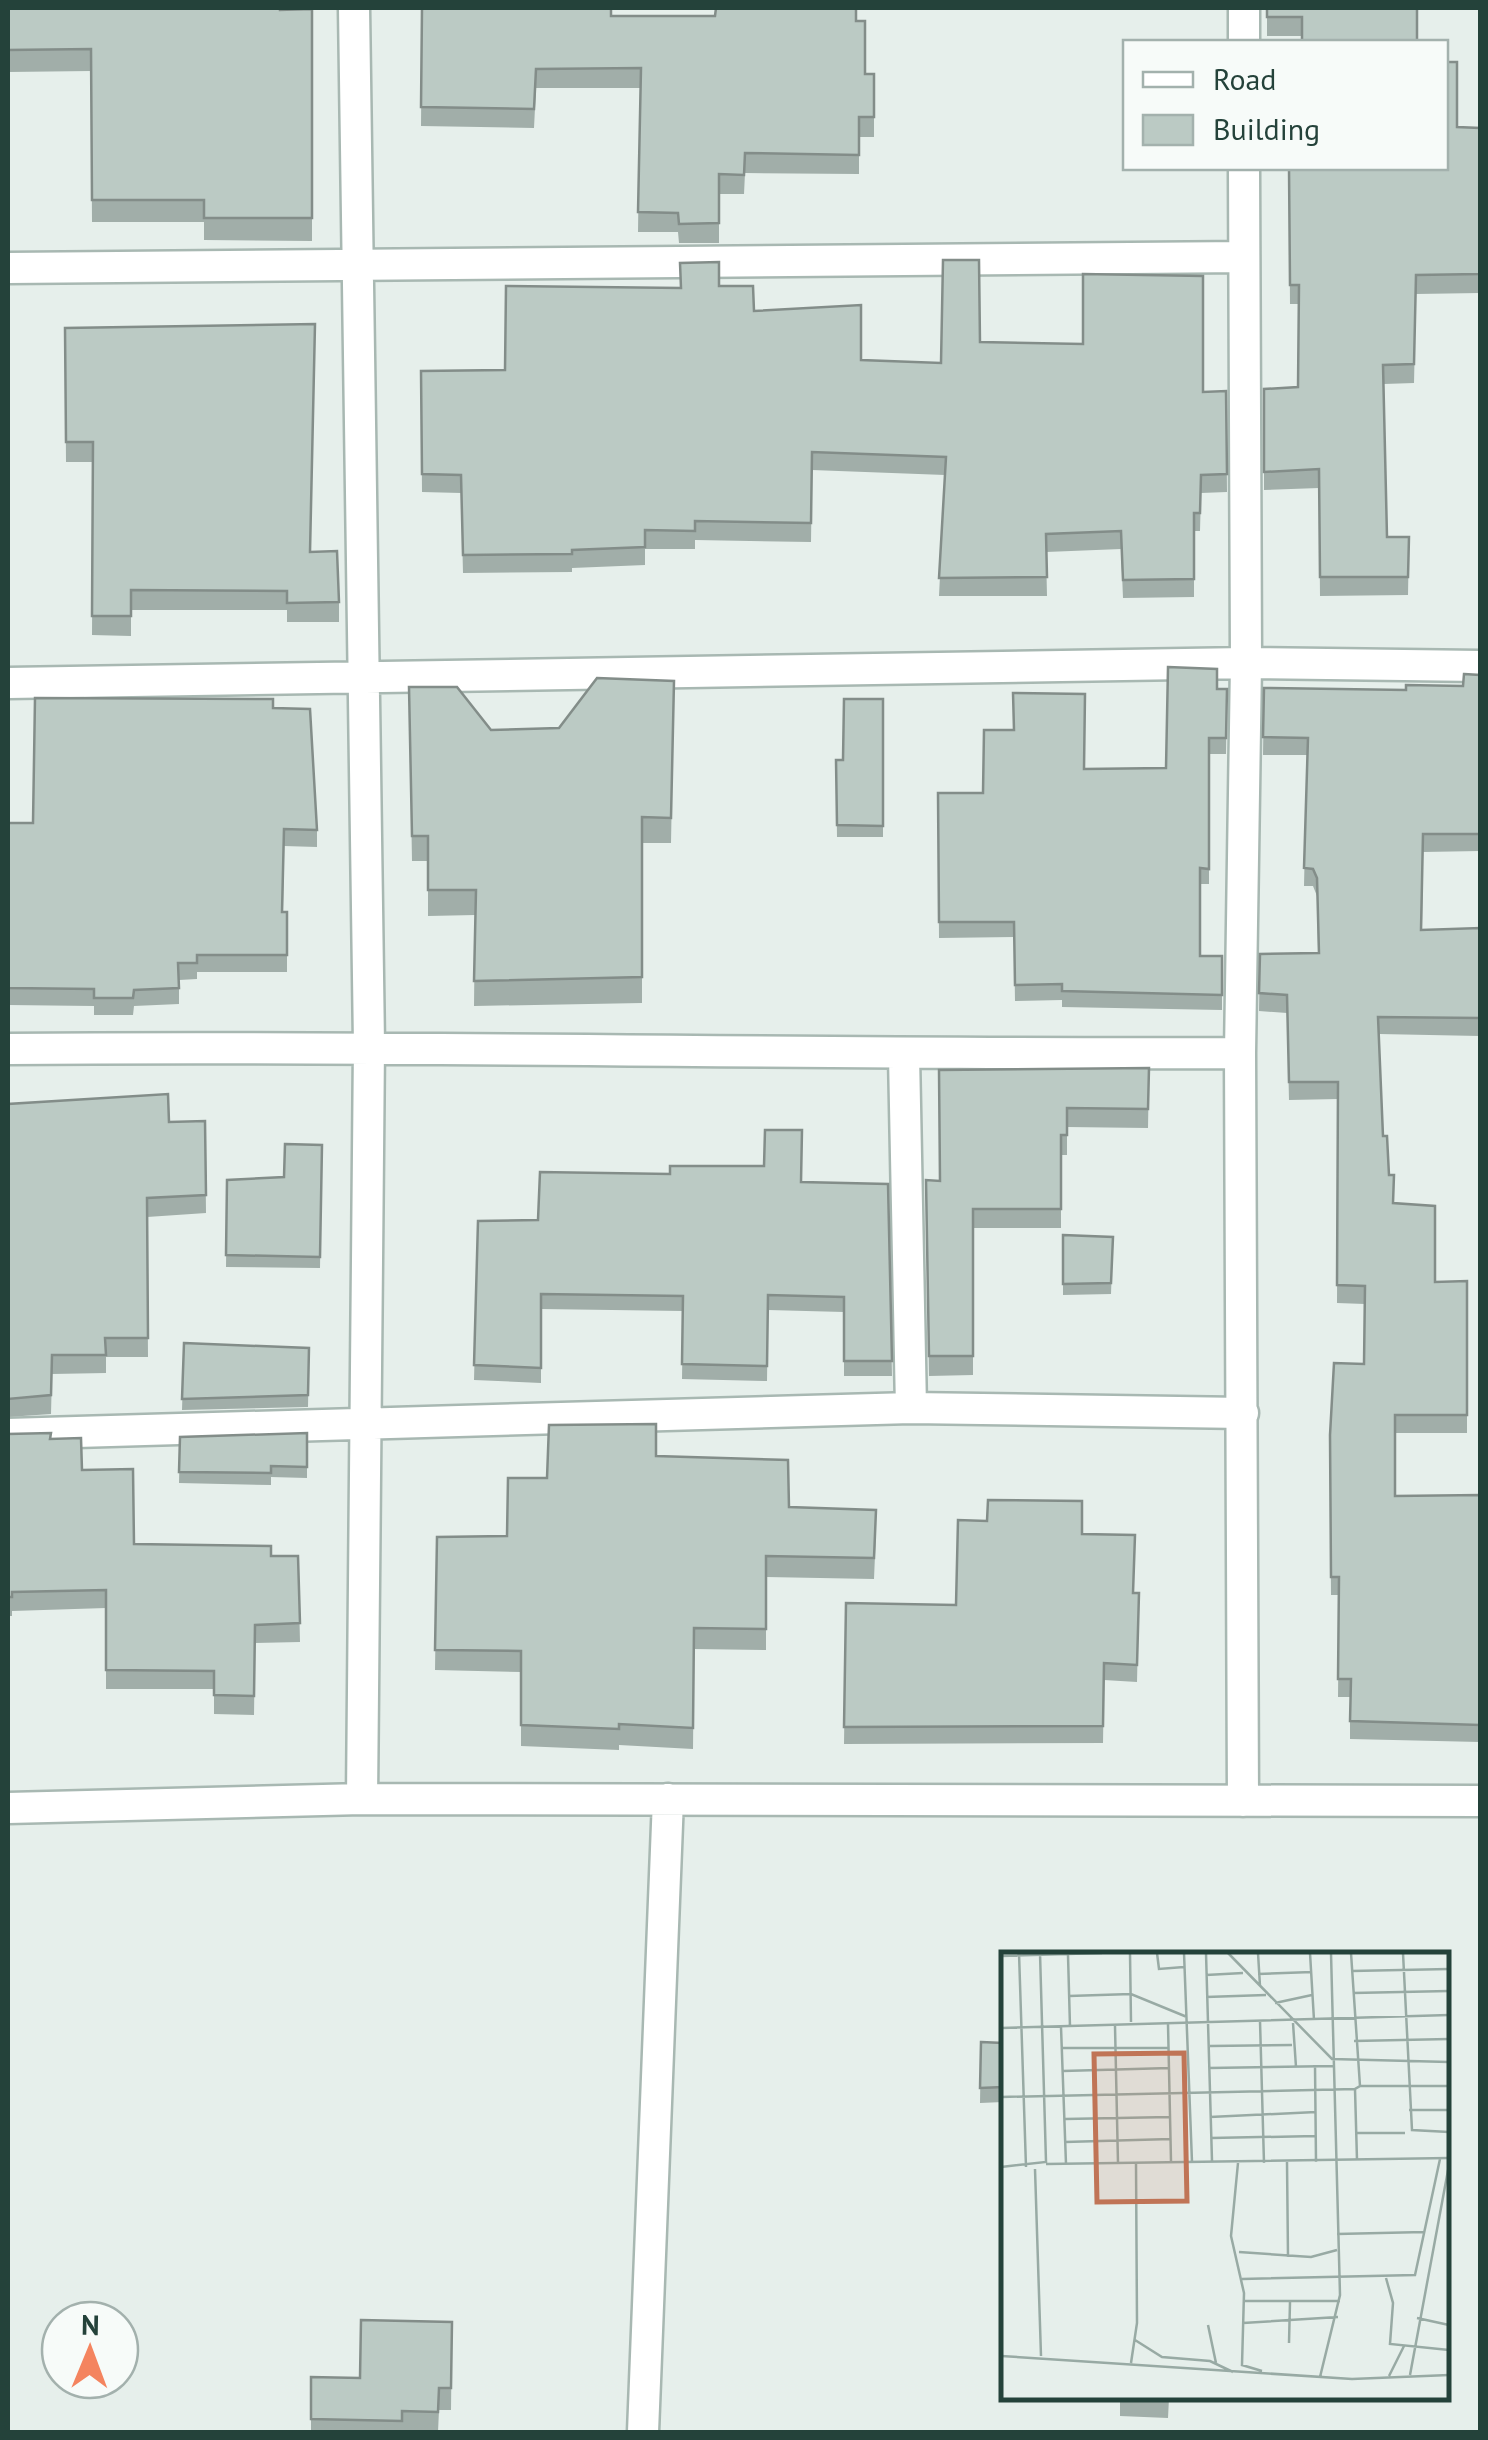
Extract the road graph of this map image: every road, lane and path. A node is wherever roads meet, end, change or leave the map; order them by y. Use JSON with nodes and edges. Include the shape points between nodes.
{"nodes":[{"id":1,"x":354,"y":8,"type":"edge"},
{"id":2,"x":1244,"y":8,"type":"edge"},
{"id":3,"x":1244,"y":40,"type":"edge"},
{"id":4,"x":1244,"y":170,"type":"edge"},
{"id":5,"x":1244,"y":257,"type":"junction"},
{"id":6,"x":8,"y":268,"type":"edge"},
{"id":7,"x":358,"y":268,"type":"junction"},
{"id":8,"x":1246,"y":663,"type":"junction"},
{"id":9,"x":1480,"y":666,"type":"edge"},
{"id":10,"x":366,"y":678,"type":"junction"},
{"id":11,"x":8,"y":683,"type":"edge"},
{"id":12,"x":369,"y":1045,"type":"junction"},
{"id":13,"x":8,"y":1049,"type":"edge"},
{"id":14,"x":1240,"y":1053,"type":"junction"},
{"id":15,"x":904,"y":1055,"type":"junction"},
{"id":16,"x":911,"y":1408,"type":"junction"},
{"id":17,"x":1243,"y":1414,"type":"junction"},
{"id":18,"x":368,"y":1426,"type":"junction"},
{"id":19,"x":8,"y":1434,"type":"edge"},
{"id":20,"x":362,"y":1799,"type":"junction"},
{"id":21,"x":668,"y":1799,"type":"junction"},
{"id":22,"x":1243,"y":1800,"type":"junction"},
{"id":23,"x":1480,"y":1801,"type":"edge"},
{"id":24,"x":8,"y":1808,"type":"edge"},
{"id":25,"x":643,"y":2432,"type":"edge"}],
"edges":[{"from":1,"to":7,"type":"street"},
{"from":2,"to":3,"type":"street"},
{"from":4,"to":5,"type":"street"},
{"from":5,"to":7,"type":"street"},
{"from":5,"to":8,"type":"street"},
{"from":6,"to":7,"type":"street"},
{"from":7,"to":10,"type":"street"},
{"from":8,"to":9,"type":"street"},
{"from":8,"to":10,"type":"street"},
{"from":8,"to":14,"type":"street"},
{"from":10,"to":11,"type":"street"},
{"from":10,"to":12,"type":"street"},
{"from":12,"to":13,"type":"street"},
{"from":12,"to":15,"type":"street"},
{"from":12,"to":18,"type":"street"},
{"from":14,"to":15,"type":"street"},
{"from":14,"to":17,"type":"street"},
{"from":15,"to":16,"type":"street"},
{"from":16,"to":17,"type":"street"},
{"from":16,"to":18,"type":"street"},
{"from":17,"to":22,"type":"street"},
{"from":18,"to":19,"type":"street"},
{"from":18,"to":20,"type":"street"},
{"from":20,"to":21,"type":"street"},
{"from":20,"to":24,"type":"street"},
{"from":21,"to":22,"type":"street"},
{"from":21,"to":25,"type":"street"},
{"from":22,"to":23,"type":"street"}]}
